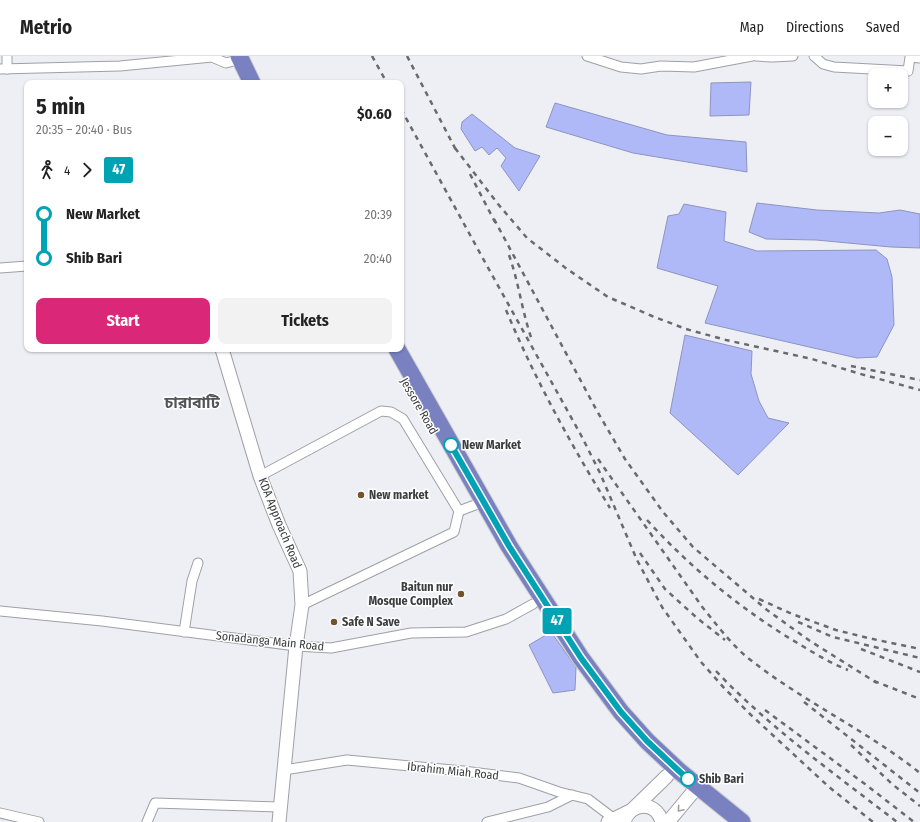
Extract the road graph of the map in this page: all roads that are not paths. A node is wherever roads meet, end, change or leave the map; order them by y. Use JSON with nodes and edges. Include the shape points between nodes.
{"nodes":[{"id":1,"x":7,"y":56,"type":"edge"},
{"id":2,"x":587,"y":56,"type":"edge"},
{"id":3,"x":752,"y":56,"type":"edge"},
{"id":4,"x":756,"y":56,"type":"edge"},
{"id":5,"x":793,"y":56,"type":"edge"},
{"id":6,"x":814,"y":56,"type":"edge"},
{"id":7,"x":244,"y":57,"type":"edge"},
{"id":8,"x":920,"y":58,"type":"edge"},
{"id":9,"x":4,"y":69,"type":"edge"},
{"id":10,"x":251,"y":80,"type":"edge"},
{"id":11,"x":263,"y":80,"type":"edge"},
{"id":12,"x":24,"y":266,"type":"edge"},
{"id":13,"x":0,"y":268,"type":"edge"},
{"id":14,"x":223,"y":352,"type":"edge"},
{"id":15,"x":388,"y":352,"type":"edge"},
{"id":16,"x":399,"y":352,"type":"edge"},
{"id":17,"x":260,"y":476,"type":"junction"},
{"id":18,"x":475,"y":505,"type":"junction"},
{"id":19,"x":459,"y":511,"type":"junction"},
{"id":20,"x":198,"y":563,"type":"dead end"},
{"id":21,"x":533,"y":604,"type":"junction"},
{"id":22,"x":302,"y":605,"type":"junction"},
{"id":23,"x":0,"y":611,"type":"edge"},
{"id":24,"x":184,"y":632,"type":"junction"},
{"id":25,"x":296,"y":646,"type":"junction"},
{"id":26,"x":284,"y":770,"type":"junction"},
{"id":27,"x":667,"y":776,"type":"junction"},
{"id":28,"x":695,"y":791,"type":"junction"},
{"id":29,"x":572,"y":795,"type":"junction"},
{"id":30,"x":280,"y":807,"type":"junction"},
{"id":31,"x":632,"y":810,"type":"junction"},
{"id":32,"x":0,"y":813,"type":"edge"},
{"id":33,"x":615,"y":821,"type":"edge"},
{"id":34,"x":39,"y":822,"type":"edge"},
{"id":35,"x":147,"y":822,"type":"edge"},
{"id":36,"x":279,"y":822,"type":"edge"},
{"id":37,"x":487,"y":822,"type":"edge"},
{"id":38,"x":662,"y":822,"type":"edge"},
{"id":39,"x":668,"y":822,"type":"edge"},
{"id":40,"x":725,"y":822,"type":"edge"},
{"id":41,"x":742,"y":822,"type":"edge"}],
"edges":[{"from":1,"to":9,"type":"street"},
{"from":2,"to":3,"type":"street","via":[[621,67],[641,68],[694,67]]},
{"from":4,"to":5,"type":"street"},
{"from":6,"to":8,"type":"street","via":[[823,64],[834,67],[908,71],[910,57]]},
{"from":7,"to":9,"type":"street","via":[[226,63],[212,57],[120,66]]},
{"from":7,"to":10,"type":"highway"},
{"from":7,"to":11,"type":"highway"},
{"from":12,"to":13,"type":"street"},
{"from":14,"to":17,"type":"street","name":"KDA Approach Road"},
{"from":15,"to":18,"type":"highway","name":"Jessore Road"},
{"from":16,"to":28,"type":"highway","name":"Jessore Road","via":[[509,546],[581,658],[621,712]]},
{"from":17,"to":19,"type":"street","via":[[380,411],[391,412],[403,419]]},
{"from":17,"to":22,"type":"street","name":"KDA Approach Road","via":[[300,571]]},
{"from":18,"to":19,"type":"street"},
{"from":18,"to":21,"type":"highway","name":"Jessore Road"},
{"from":19,"to":22,"type":"street","via":[[454,532]]},
{"from":20,"to":24,"type":"street","via":[[192,581]]},
{"from":21,"to":25,"type":"street","name":"Sonadanga Main Road","via":[[506,619],[466,632],[411,633],[331,648]]},
{"from":21,"to":27,"type":"highway","name":"Jessore Road","via":[[615,721]]},
{"from":22,"to":25,"type":"street","name":"KDA Approach Road"},
{"from":23,"to":24,"type":"street","name":"Sonadanga Main Road"},
{"from":24,"to":25,"type":"street","name":"Sonadanga Main Road"},
{"from":25,"to":26,"type":"street","name":"KDA Approach Road"},
{"from":26,"to":29,"type":"street","name":"Ibrahim Miah Road","via":[[347,760],[519,778]]},
{"from":26,"to":30,"type":"street","name":"KDA Approach Road"},
{"from":27,"to":28,"type":"highway","name":"Jessore Road"},
{"from":27,"to":31,"type":"street"},
{"from":28,"to":39,"type":"street","one_way":true},
{"from":28,"to":40,"type":"highway","name":"Jessore Road"},
{"from":28,"to":41,"type":"highway"},
{"from":29,"to":33,"type":"street","name":"Ibrahim Miah Road","via":[[588,799]]},
{"from":29,"to":37,"type":"street","via":[[548,807]]},
{"from":30,"to":35,"type":"street","via":[[155,803]]},
{"from":30,"to":36,"type":"street","name":"KDA Approach Road"},
{"from":31,"to":33,"type":"street"},
{"from":31,"to":38,"type":"street","via":[[649,807],[658,814]]},
{"from":32,"to":34,"type":"street"}]}
